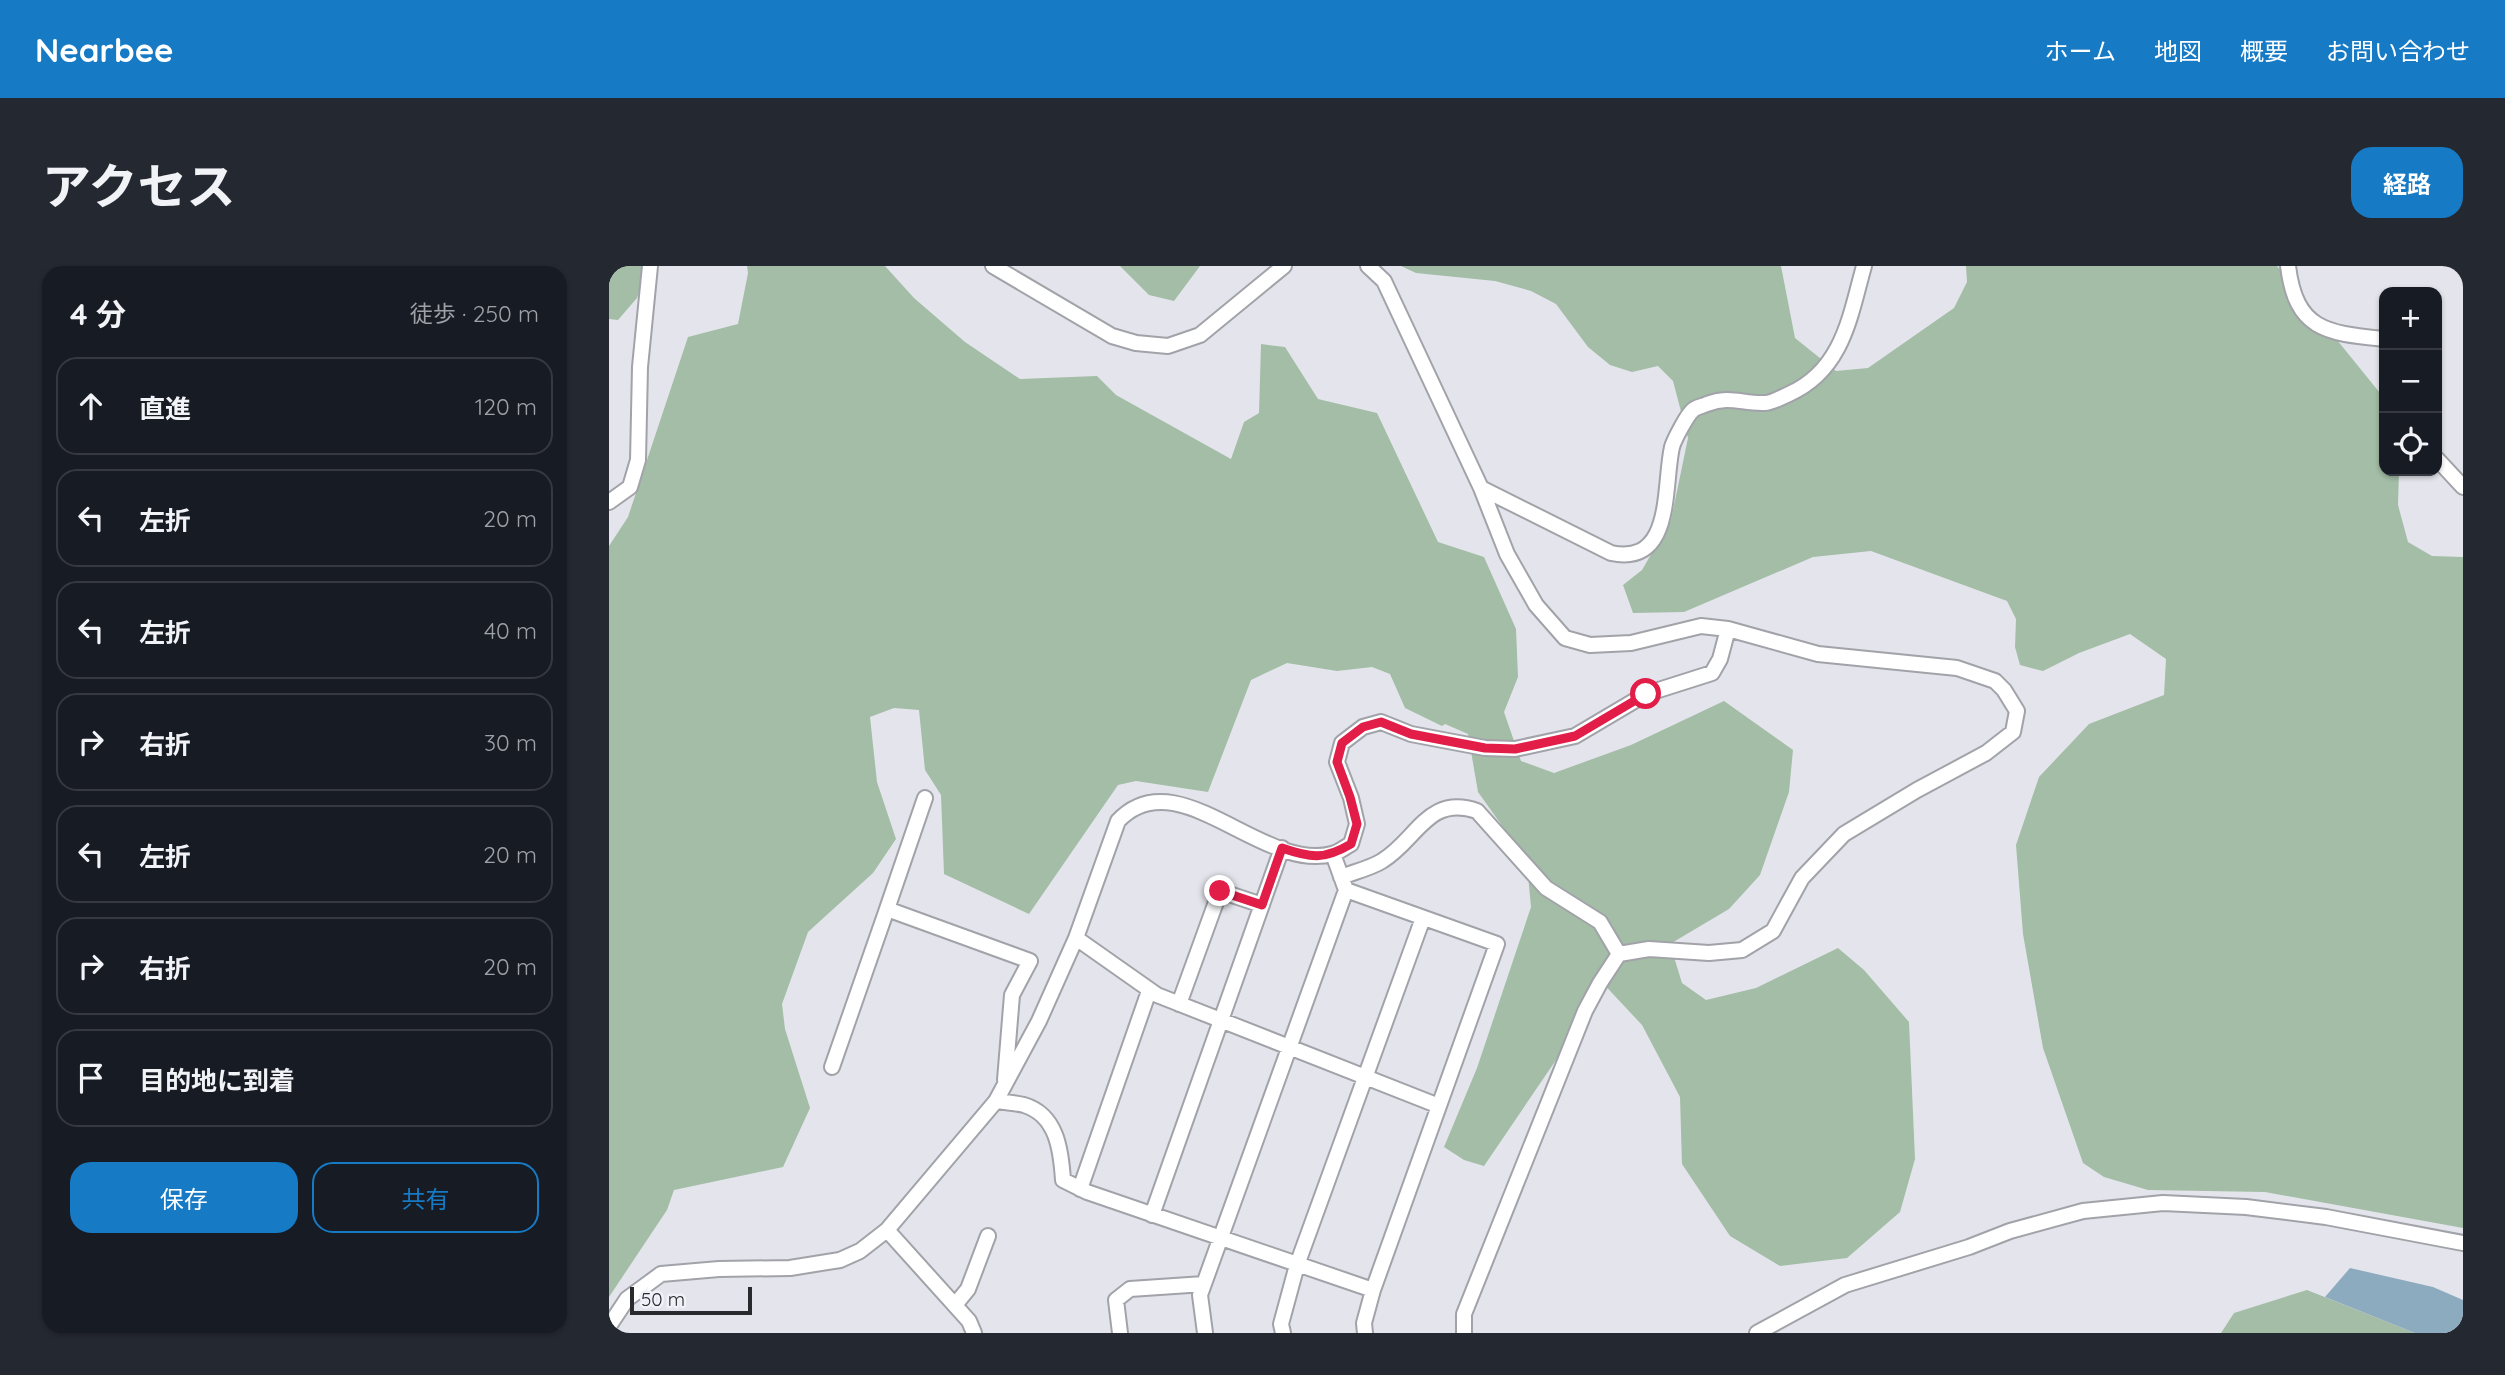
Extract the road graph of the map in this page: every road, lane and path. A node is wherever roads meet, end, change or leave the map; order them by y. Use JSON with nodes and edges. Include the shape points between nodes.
{"nodes":[{"id":1,"x":650,"y":266,"type":"edge"},
{"id":2,"x":993,"y":266,"type":"edge"},
{"id":3,"x":1283,"y":266,"type":"edge"},
{"id":4,"x":1368,"y":266,"type":"edge"},
{"id":5,"x":1864,"y":266,"type":"edge"},
{"id":6,"x":2288,"y":266,"type":"edge"},
{"id":7,"x":2379,"y":338,"type":"edge"},
{"id":8,"x":2442,"y":464,"type":"edge"},
{"id":9,"x":2463,"y":487,"type":"edge"},
{"id":10,"x":1481,"y":488,"type":"junction"},
{"id":11,"x":609,"y":502,"type":"edge"},
{"id":12,"x":1728,"y":629,"type":"junction"},
{"id":13,"x":925,"y":798,"type":"dead end"},
{"id":14,"x":1282,"y":848,"type":"junction"},
{"id":15,"x":1333,"y":854,"type":"junction"},
{"id":16,"x":1344,"y":883,"type":"junction"},
{"id":17,"x":1262,"y":905,"type":"junction"},
{"id":18,"x":887,"y":909,"type":"junction"},
{"id":19,"x":1423,"y":918,"type":"junction"},
{"id":20,"x":1076,"y":938,"type":"junction"},
{"id":21,"x":1619,"y":954,"type":"junction"},
{"id":22,"x":1149,"y":991,"type":"junction"},
{"id":23,"x":1178,"y":1003,"type":"junction"},
{"id":24,"x":1221,"y":1020,"type":"junction"},
{"id":25,"x":1289,"y":1047,"type":"junction"},
{"id":26,"x":832,"y":1067,"type":"dead end"},
{"id":27,"x":1366,"y":1077,"type":"junction"},
{"id":28,"x":1005,"y":1085,"type":"junction"},
{"id":29,"x":996,"y":1101,"type":"junction"},
{"id":30,"x":1439,"y":1106,"type":"junction"},
{"id":31,"x":1080,"y":1189,"type":"junction"},
{"id":32,"x":1151,"y":1215,"type":"junction"},
{"id":33,"x":887,"y":1230,"type":"junction"},
{"id":34,"x":988,"y":1236,"type":"dead end"},
{"id":35,"x":1221,"y":1239,"type":"junction"},
{"id":36,"x":2463,"y":1242,"type":"edge"},
{"id":37,"x":1297,"y":1265,"type":"junction"},
{"id":38,"x":1204,"y":1284,"type":"junction"},
{"id":39,"x":1373,"y":1290,"type":"junction"},
{"id":40,"x":955,"y":1305,"type":"junction"},
{"id":41,"x":609,"y":1326,"type":"edge"},
{"id":42,"x":974,"y":1333,"type":"edge"},
{"id":43,"x":1120,"y":1333,"type":"edge"},
{"id":44,"x":1205,"y":1333,"type":"edge"},
{"id":45,"x":1283,"y":1333,"type":"edge"},
{"id":46,"x":1366,"y":1333,"type":"edge"},
{"id":47,"x":1464,"y":1333,"type":"edge"},
{"id":48,"x":1757,"y":1333,"type":"edge"}],
"edges":[{"from":1,"to":11,"type":"street","via":[[639,367],[638,460],[630,487]]},
{"from":2,"to":3,"type":"street","via":[[1112,336],[1168,346],[1200,335]]},
{"from":4,"to":10,"type":"street","via":[[1384,281]]},
{"from":5,"to":10,"type":"street","via":[[1833,359],[1798,390],[1767,403],[1721,398],[1693,410],[1673,444],[1661,525],[1651,545],[1641,552],[1611,553]]},
{"from":6,"to":7,"type":"street","via":[[2291,292],[2311,322],[2345,335]]},
{"from":8,"to":9,"type":"street"},
{"from":10,"to":12,"type":"street","via":[[1507,554],[1536,605],[1565,638],[1590,645],[1631,643],[1701,626]]},
{"from":12,"to":15,"type":"street","via":[[1712,673],[1646,694],[1575,736],[1515,749],[1485,748],[1411,734],[1381,722],[1363,727],[1342,743],[1337,762],[1357,824],[1351,844]]},
{"from":12,"to":21,"type":"street","via":[[1818,653],[1957,668],[1995,681],[2017,711],[2013,732],[1986,753],[1844,834],[1802,878],[1773,931],[1742,950],[1709,953],[1649,948]]},
{"from":13,"to":18,"type":"street"},
{"from":14,"to":15,"type":"street","via":[[1307,857]]},
{"from":14,"to":17,"type":"street"},
{"from":14,"to":20,"type":"street","via":[[1248,836],[1201,810],[1173,803],[1147,802],[1128,810],[1118,821]]},
{"from":15,"to":16,"type":"street"},
{"from":16,"to":19,"type":"street"},
{"from":16,"to":21,"type":"street","via":[[1383,861],[1438,810],[1462,806],[1477,811],[1546,888],[1600,922]]},
{"from":16,"to":25,"type":"street"},
{"from":17,"to":23,"type":"street","via":[[1220,891]]},
{"from":17,"to":24,"type":"street"},
{"from":18,"to":26,"type":"street"},
{"from":18,"to":28,"type":"street","via":[[1030,961],[1012,995]]},
{"from":19,"to":27,"type":"street"},
{"from":19,"to":30,"type":"street","via":[[1497,944]]},
{"from":20,"to":22,"type":"street"},
{"from":20,"to":28,"type":"street"},
{"from":21,"to":47,"type":"street","via":[[1585,1011],[1464,1314]]},
{"from":22,"to":23,"type":"street"},
{"from":22,"to":31,"type":"street"},
{"from":23,"to":24,"type":"street"},
{"from":24,"to":25,"type":"street"},
{"from":24,"to":32,"type":"street"},
{"from":25,"to":27,"type":"street"},
{"from":25,"to":35,"type":"street"},
{"from":27,"to":30,"type":"street"},
{"from":27,"to":37,"type":"street"},
{"from":28,"to":29,"type":"street"},
{"from":29,"to":31,"type":"street","via":[[1026,1105],[1048,1119],[1061,1147],[1063,1180]]},
{"from":29,"to":33,"type":"street"},
{"from":30,"to":39,"type":"street"},
{"from":31,"to":32,"type":"street"},
{"from":32,"to":35,"type":"street"},
{"from":33,"to":40,"type":"street"},
{"from":33,"to":41,"type":"street","via":[[840,1260],[790,1268],[661,1274],[627,1299]]},
{"from":34,"to":40,"type":"street","via":[[968,1289]]},
{"from":35,"to":37,"type":"street"},
{"from":35,"to":38,"type":"street"},
{"from":36,"to":48,"type":"street","via":[[2246,1207],[2163,1203],[2083,1211],[1845,1285]]},
{"from":37,"to":39,"type":"street"},
{"from":37,"to":45,"type":"street","via":[[1281,1324]]},
{"from":38,"to":43,"type":"street","via":[[1131,1289],[1116,1300]]},
{"from":38,"to":44,"type":"street","via":[[1200,1295]]},
{"from":39,"to":46,"type":"street","via":[[1364,1323]]},
{"from":40,"to":42,"type":"street"}]}
